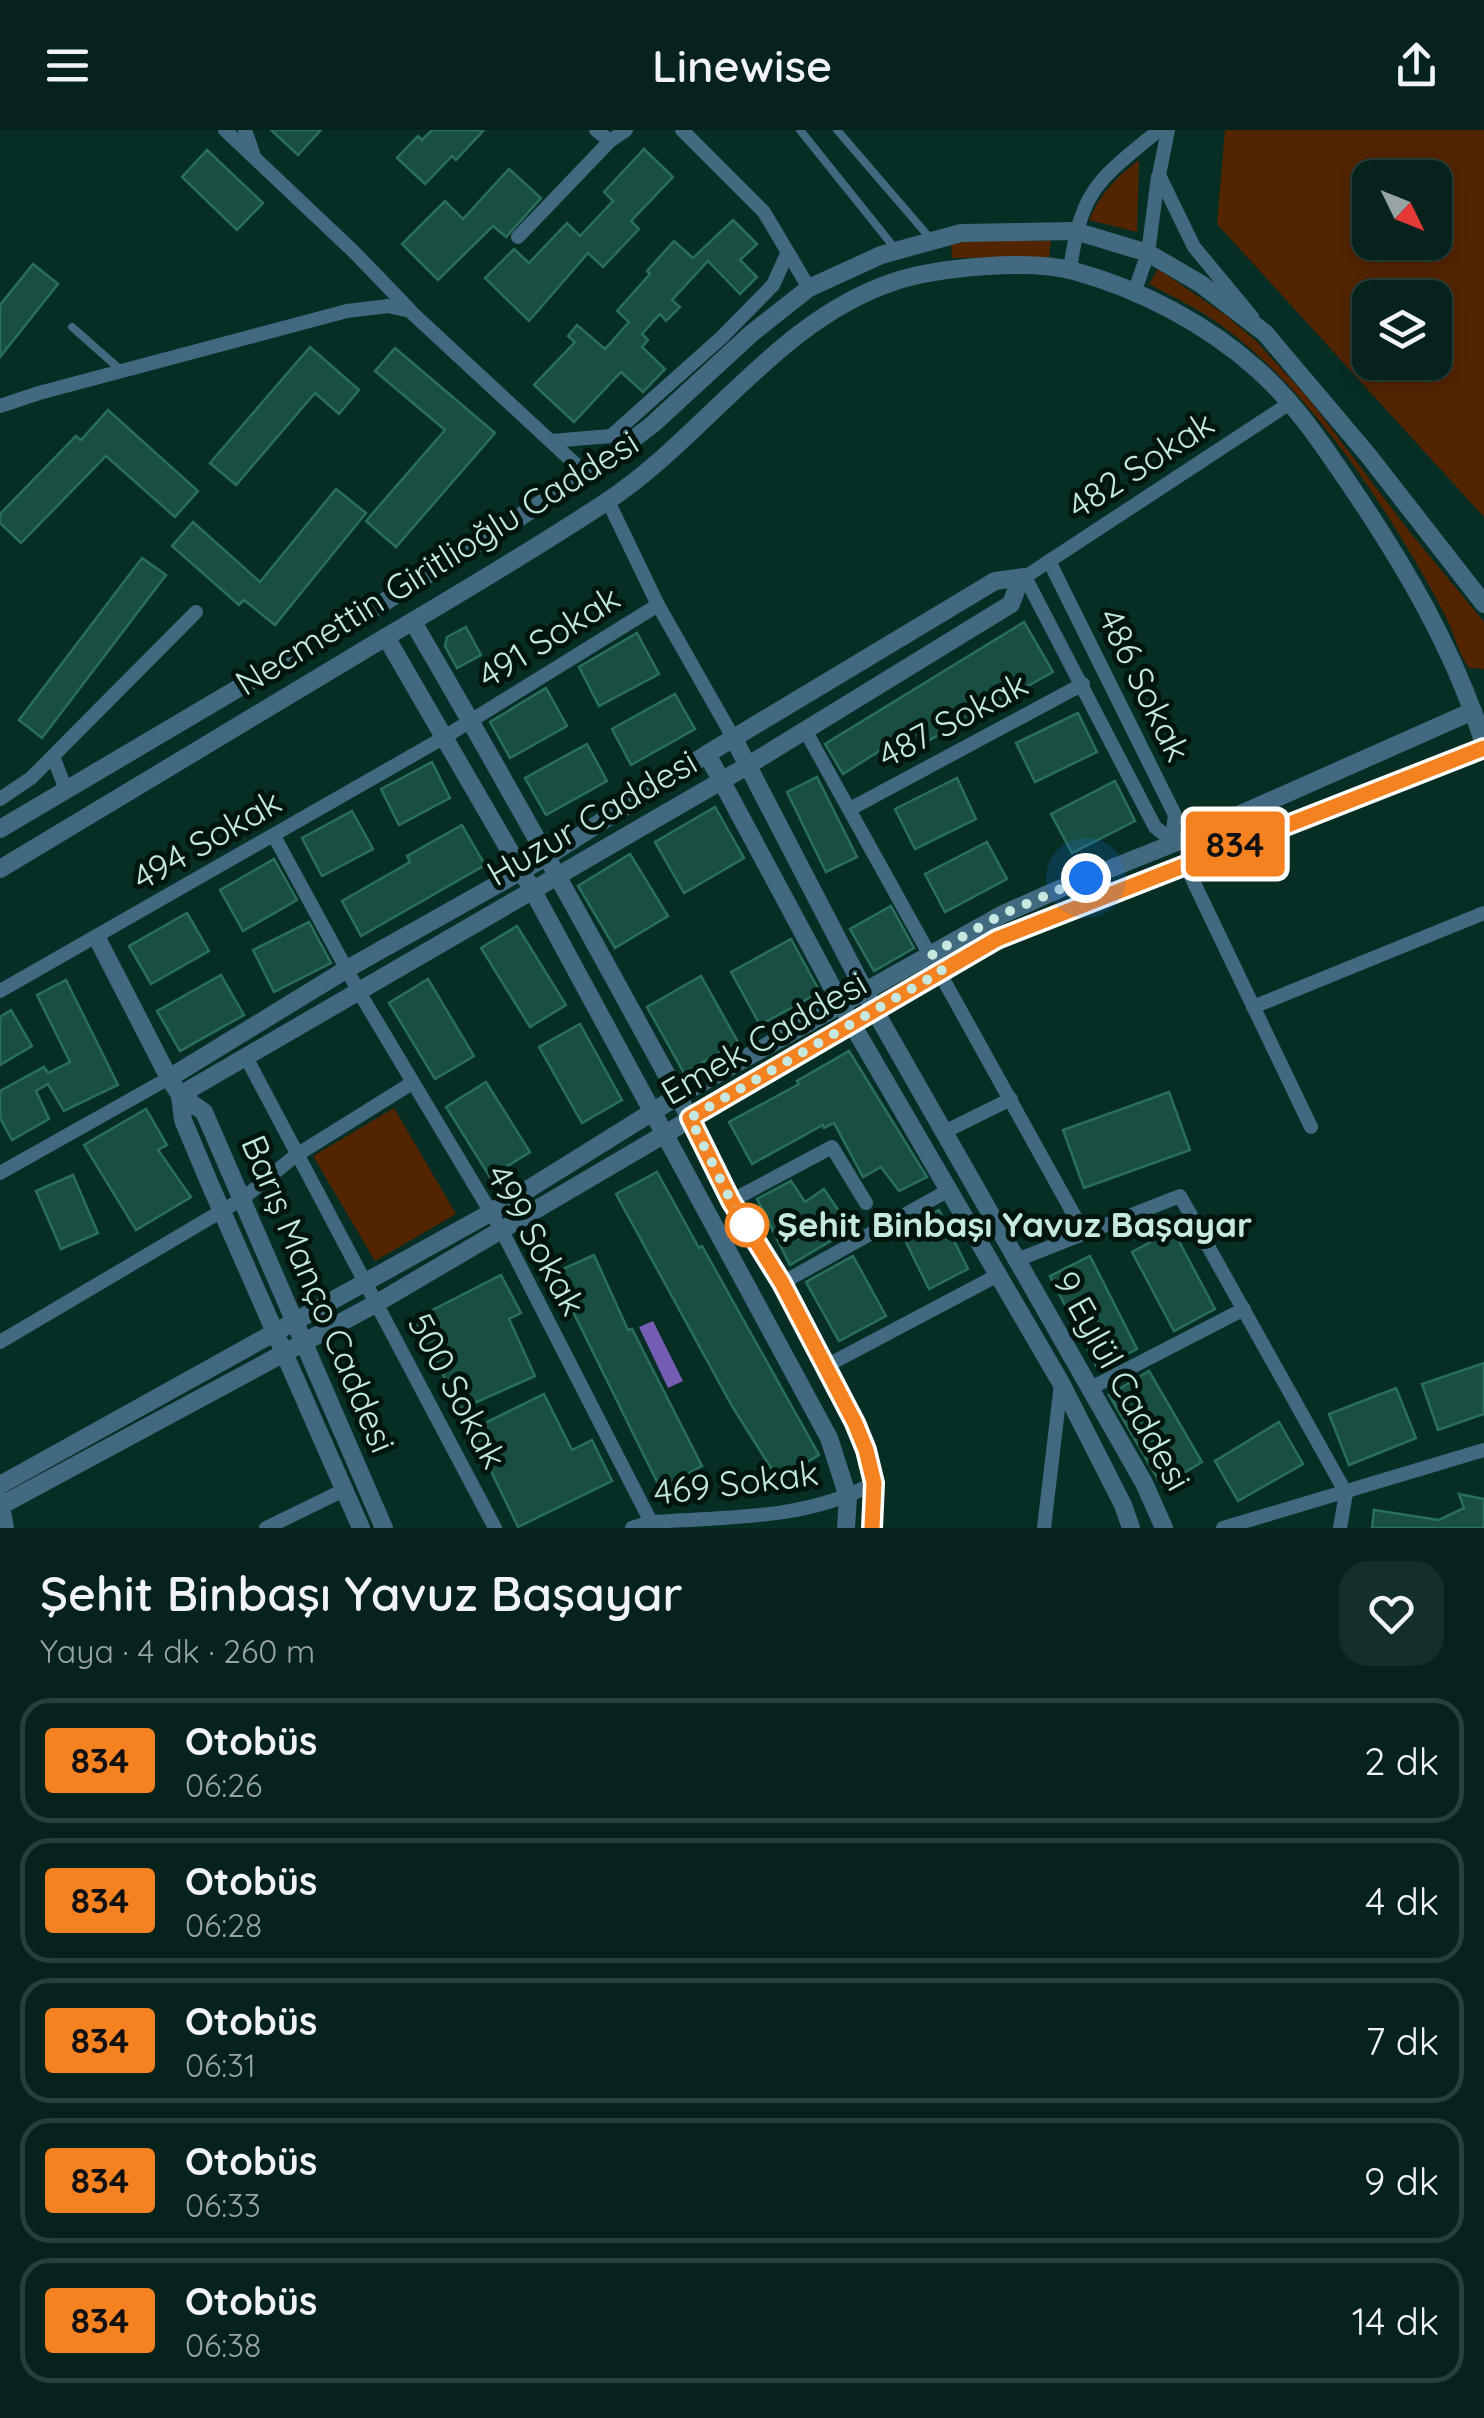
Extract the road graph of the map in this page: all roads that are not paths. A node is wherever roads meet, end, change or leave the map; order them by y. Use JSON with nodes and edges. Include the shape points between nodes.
{"nodes":[{"id":1,"x":224,"y":130,"type":"edge"},
{"id":2,"x":244,"y":130,"type":"edge"},
{"id":3,"x":596,"y":130,"type":"edge"},
{"id":4,"x":626,"y":130,"type":"edge"},
{"id":5,"x":682,"y":130,"type":"edge"},
{"id":6,"x":800,"y":130,"type":"edge"},
{"id":7,"x":837,"y":130,"type":"edge"},
{"id":8,"x":1158,"y":130,"type":"edge"},
{"id":9,"x":1168,"y":130,"type":"edge"},
{"id":10,"x":610,"y":142,"type":"junction"},
{"id":11,"x":255,"y":158,"type":"junction"},
{"id":12,"x":1158,"y":175,"type":"junction"},
{"id":13,"x":1075,"y":231,"type":"junction"},
{"id":14,"x":518,"y":237,"type":"dead end"},
{"id":15,"x":932,"y":242,"type":"junction"},
{"id":16,"x":897,"y":251,"type":"junction"},
{"id":17,"x":1148,"y":253,"type":"junction"},
{"id":18,"x":786,"y":254,"type":"junction"},
{"id":19,"x":1070,"y":270,"type":"junction"},
{"id":20,"x":809,"y":288,"type":"junction"},
{"id":21,"x":1134,"y":293,"type":"junction"},
{"id":22,"x":410,"y":311,"type":"junction"},
{"id":23,"x":72,"y":327,"type":"dead end"},
{"id":24,"x":1265,"y":332,"type":"junction"},
{"id":25,"x":122,"y":371,"type":"junction"},
{"id":26,"x":1290,"y":403,"type":"junction"},
{"id":27,"x":0,"y":406,"type":"edge"},
{"id":28,"x":550,"y":440,"type":"junction"},
{"id":29,"x":587,"y":476,"type":"junction"},
{"id":30,"x":608,"y":501,"type":"junction"},
{"id":31,"x":1049,"y":562,"type":"junction"},
{"id":32,"x":1022,"y":578,"type":"junction"},
{"id":33,"x":1484,"y":601,"type":"edge"},
{"id":34,"x":658,"y":605,"type":"junction"},
{"id":35,"x":196,"y":612,"type":"dead end"},
{"id":36,"x":413,"y":622,"type":"junction"},
{"id":37,"x":386,"y":637,"type":"junction"},
{"id":38,"x":1083,"y":684,"type":"junction"},
{"id":39,"x":1484,"y":689,"type":"edge"},
{"id":40,"x":1473,"y":711,"type":"junction"},
{"id":41,"x":471,"y":720,"type":"junction"},
{"id":42,"x":805,"y":730,"type":"junction"},
{"id":43,"x":443,"y":738,"type":"junction"},
{"id":44,"x":734,"y":739,"type":"junction"},
{"id":45,"x":1484,"y":746,"type":"edge"},
{"id":46,"x":708,"y":754,"type":"junction"},
{"id":47,"x":53,"y":756,"type":"junction"},
{"id":48,"x":747,"y":766,"type":"junction"},
{"id":49,"x":723,"y":779,"type":"junction"},
{"id":50,"x":66,"y":790,"type":"junction"},
{"id":51,"x":0,"y":799,"type":"edge"},
{"id":52,"x":850,"y":810,"type":"junction"},
{"id":53,"x":0,"y":830,"type":"edge"},
{"id":54,"x":274,"y":836,"type":"junction"},
{"id":55,"x":1174,"y":841,"type":"junction"},
{"id":56,"x":548,"y":856,"type":"junction"},
{"id":57,"x":1185,"y":864,"type":"junction"},
{"id":58,"x":0,"y":869,"type":"edge"},
{"id":59,"x":520,"y":872,"type":"junction"},
{"id":60,"x":558,"y":876,"type":"junction"},
{"id":61,"x":533,"y":891,"type":"junction"},
{"id":62,"x":1484,"y":912,"type":"edge"},
{"id":63,"x":97,"y":938,"type":"junction"},
{"id":64,"x":932,"y":954,"type":"junction"},
{"id":65,"x":347,"y":969,"type":"junction"},
{"id":66,"x":942,"y":971,"type":"junction"},
{"id":67,"x":864,"y":990,"type":"junction"},
{"id":68,"x":0,"y":991,"type":"edge"},
{"id":69,"x":359,"y":992,"type":"junction"},
{"id":70,"x":841,"y":1004,"type":"junction"},
{"id":71,"x":1254,"y":1007,"type":"junction"},
{"id":72,"x":875,"y":1011,"type":"junction"},
{"id":73,"x":852,"y":1024,"type":"junction"},
{"id":74,"x":246,"y":1058,"type":"junction"},
{"id":75,"x":169,"y":1078,"type":"junction"},
{"id":76,"x":412,"y":1083,"type":"junction"},
{"id":77,"x":180,"y":1096,"type":"junction"},
{"id":78,"x":678,"y":1096,"type":"junction"},
{"id":79,"x":1011,"y":1099,"type":"junction"},
{"id":80,"x":653,"y":1112,"type":"junction"},
{"id":81,"x":690,"y":1118,"type":"junction"},
{"id":82,"x":1310,"y":1127,"type":"dead end"},
{"id":83,"x":665,"y":1132,"type":"junction"},
{"id":84,"x":944,"y":1132,"type":"junction"},
{"id":85,"x":295,"y":1156,"type":"junction"},
{"id":86,"x":0,"y":1174,"type":"edge"},
{"id":87,"x":949,"y":1190,"type":"junction"},
{"id":88,"x":242,"y":1198,"type":"junction"},
{"id":89,"x":731,"y":1201,"type":"junction"},
{"id":90,"x":866,"y":1203,"type":"dead end"},
{"id":91,"x":222,"y":1211,"type":"junction"},
{"id":92,"x":490,"y":1214,"type":"junction"},
{"id":93,"x":502,"y":1231,"type":"junction"},
{"id":94,"x":1084,"y":1233,"type":"junction"},
{"id":95,"x":1017,"y":1260,"type":"junction"},
{"id":96,"x":998,"y":1275,"type":"junction"},
{"id":97,"x":367,"y":1282,"type":"junction"},
{"id":98,"x":782,"y":1283,"type":"junction"},
{"id":99,"x":376,"y":1303,"type":"junction"},
{"id":100,"x":1244,"y":1310,"type":"junction"},
{"id":101,"x":296,"y":1320,"type":"junction"},
{"id":102,"x":274,"y":1330,"type":"junction"},
{"id":103,"x":304,"y":1340,"type":"junction"},
{"id":104,"x":0,"y":1342,"type":"edge"},
{"id":105,"x":282,"y":1351,"type":"junction"},
{"id":106,"x":826,"y":1366,"type":"junction"},
{"id":107,"x":1061,"y":1383,"type":"junction"},
{"id":108,"x":1090,"y":1388,"type":"junction"},
{"id":109,"x":1484,"y":1450,"type":"edge"},
{"id":110,"x":874,"y":1483,"type":"junction"},
{"id":111,"x":0,"y":1485,"type":"edge"},
{"id":112,"x":344,"y":1490,"type":"junction"},
{"id":113,"x":1346,"y":1493,"type":"junction"},
{"id":114,"x":848,"y":1498,"type":"junction"},
{"id":115,"x":1,"y":1502,"type":"edge"},
{"id":116,"x":650,"y":1525,"type":"edge"},
{"id":117,"x":5,"y":1528,"type":"edge"},
{"id":118,"x":266,"y":1528,"type":"edge"},
{"id":119,"x":361,"y":1528,"type":"edge"},
{"id":120,"x":384,"y":1528,"type":"edge"},
{"id":121,"x":495,"y":1528,"type":"edge"},
{"id":122,"x":632,"y":1528,"type":"edge"},
{"id":123,"x":846,"y":1528,"type":"edge"},
{"id":124,"x":872,"y":1528,"type":"edge"},
{"id":125,"x":1044,"y":1528,"type":"edge"},
{"id":126,"x":1131,"y":1528,"type":"edge"},
{"id":127,"x":1164,"y":1528,"type":"edge"},
{"id":128,"x":1224,"y":1528,"type":"edge"},
{"id":129,"x":1340,"y":1528,"type":"edge"}],
"edges":[{"from":1,"to":11,"type":"street"},
{"from":2,"to":11,"type":"street"},
{"from":3,"to":10,"type":"street"},
{"from":4,"to":10,"type":"street"},
{"from":5,"to":18,"type":"street","via":[[764,212]]},
{"from":6,"to":16,"type":"lane"},
{"from":7,"to":15,"type":"lane"},
{"from":8,"to":13,"type":"street","via":[[1098,184]]},
{"from":9,"to":12,"type":"street"},
{"from":10,"to":14,"type":"street"},
{"from":11,"to":22,"type":"street"},
{"from":12,"to":17,"type":"street"},
{"from":12,"to":24,"type":"street","via":[[1194,248]]},
{"from":13,"to":15,"type":"street","name":"Necmettin Giritlioğlu Caddesi","via":[[962,234]]},
{"from":13,"to":17,"type":"street","name":"Necmettin Giritlioğlu Caddesi"},
{"from":13,"to":19,"type":"street"},
{"from":15,"to":16,"type":"street","name":"Necmettin Giritlioğlu Caddesi"},
{"from":16,"to":20,"type":"street","name":"Necmettin Giritlioğlu Caddesi"},
{"from":17,"to":21,"type":"street"},
{"from":17,"to":24,"type":"street","name":"Necmettin Giritlioğlu Caddesi"},
{"from":18,"to":20,"type":"street"},
{"from":18,"to":28,"type":"street","via":[[760,298],[610,436]]},
{"from":19,"to":21,"type":"street","name":"Necmettin Giritlioğlu Caddesi"},
{"from":19,"to":30,"type":"street","name":"Necmettin Giritlioğlu Caddesi","via":[[958,268],[894,282],[833,310]]},
{"from":20,"to":29,"type":"street","name":"Necmettin Giritlioğlu Caddesi"},
{"from":21,"to":26,"type":"street","name":"Necmettin Giritlioğlu Caddesi","via":[[1228,346]]},
{"from":22,"to":25,"type":"street","via":[[347,311]]},
{"from":22,"to":28,"type":"street"},
{"from":23,"to":25,"type":"lane"},
{"from":24,"to":33,"type":"street","name":"Necmettin Giritlioğlu Caddesi"},
{"from":25,"to":27,"type":"street"},
{"from":26,"to":31,"type":"street","name":"482 Sokak"},
{"from":26,"to":40,"type":"street","name":"Necmettin Giritlioğlu Caddesi","via":[[1382,532],[1438,630]]},
{"from":28,"to":29,"type":"street"},
{"from":29,"to":50,"type":"street","name":"Necmettin Giritlioğlu Caddesi"},
{"from":30,"to":34,"type":"street"},
{"from":30,"to":36,"type":"street","name":"Necmettin Giritlioğlu Caddesi"},
{"from":31,"to":32,"type":"street","name":"482 Sokak"},
{"from":31,"to":55,"type":"street","name":"486 Sokak","via":[[1174,815]]},
{"from":32,"to":38,"type":"street","name":"486 Sokak"},
{"from":32,"to":42,"type":"street","name":"Huzur Caddesi","via":[[1012,604]]},
{"from":32,"to":44,"type":"street","name":"Huzur Caddesi","via":[[995,581]]},
{"from":34,"to":41,"type":"street","name":"491 Sokak"},
{"from":34,"to":44,"type":"street"},
{"from":35,"to":47,"type":"street"},
{"from":36,"to":37,"type":"street","name":"Necmettin Giritlioğlu Caddesi"},
{"from":36,"to":41,"type":"street"},
{"from":37,"to":43,"type":"street"},
{"from":37,"to":58,"type":"street","name":"Necmettin Giritlioğlu Caddesi"},
{"from":38,"to":52,"type":"street","name":"487 Sokak"},
{"from":38,"to":55,"type":"street","name":"486 Sokak","via":[[1155,827]]},
{"from":39,"to":40,"type":"street"},
{"from":40,"to":45,"type":"street","name":"Necmettin Giritlioğlu Caddesi"},
{"from":40,"to":55,"type":"street","name":"Emek Caddesi"},
{"from":41,"to":43,"type":"street","name":"491 Sokak"},
{"from":41,"to":56,"type":"street"},
{"from":42,"to":48,"type":"street","name":"Huzur Caddesi"},
{"from":42,"to":52,"type":"street"},
{"from":43,"to":54,"type":"street","name":"494 Sokak"},
{"from":43,"to":59,"type":"street"},
{"from":44,"to":46,"type":"street","name":"Huzur Caddesi"},
{"from":44,"to":48,"type":"street","name":"9 Eylül Caddesi"},
{"from":45,"to":57,"type":"street","name":"Emek Caddesi"},
{"from":46,"to":49,"type":"street","name":"9 Eylül Caddesi"},
{"from":46,"to":56,"type":"street","name":"Huzur Caddesi"},
{"from":47,"to":50,"type":"street"},
{"from":47,"to":51,"type":"street"},
{"from":48,"to":49,"type":"street","name":"Huzur Caddesi"},
{"from":48,"to":67,"type":"street","name":"9 Eylül Caddesi"},
{"from":49,"to":60,"type":"street","name":"Huzur Caddesi"},
{"from":49,"to":70,"type":"street","name":"9 Eylül Caddesi"},
{"from":50,"to":53,"type":"street","name":"Necmettin Giritlioğlu Caddesi"},
{"from":52,"to":64,"type":"street"},
{"from":54,"to":63,"type":"street","name":"494 Sokak"},
{"from":54,"to":65,"type":"street","name":"499 Sokak"},
{"from":55,"to":57,"type":"street"},
{"from":55,"to":64,"type":"street","name":"Emek Caddesi","via":[[1001,915]]},
{"from":56,"to":59,"type":"street","name":"Huzur Caddesi"},
{"from":56,"to":60,"type":"street"},
{"from":57,"to":66,"type":"street","name":"Emek Caddesi","via":[[997,939]]},
{"from":57,"to":71,"type":"street"},
{"from":59,"to":61,"type":"street"},
{"from":59,"to":65,"type":"street","name":"Huzur Caddesi"},
{"from":60,"to":61,"type":"street","name":"Huzur Caddesi"},
{"from":60,"to":78,"type":"street"},
{"from":61,"to":69,"type":"street","name":"Huzur Caddesi"},
{"from":61,"to":80,"type":"street"},
{"from":62,"to":71,"type":"street"},
{"from":63,"to":68,"type":"street","name":"494 Sokak"},
{"from":63,"to":75,"type":"street","name":"Barış Manço Caddesi"},
{"from":64,"to":66,"type":"street"},
{"from":64,"to":67,"type":"street","name":"Emek Caddesi"},
{"from":65,"to":69,"type":"street","name":"499 Sokak"},
{"from":65,"to":75,"type":"street","name":"Huzur Caddesi"},
{"from":66,"to":72,"type":"street","name":"Emek Caddesi"},
{"from":66,"to":79,"type":"street"},
{"from":67,"to":70,"type":"street","name":"Emek Caddesi"},
{"from":67,"to":72,"type":"street","name":"9 Eylül Caddesi"},
{"from":69,"to":74,"type":"street","name":"Huzur Caddesi"},
{"from":69,"to":76,"type":"street","name":"499 Sokak"},
{"from":70,"to":73,"type":"street","name":"9 Eylül Caddesi"},
{"from":70,"to":78,"type":"street","name":"Emek Caddesi"},
{"from":71,"to":82,"type":"street"},
{"from":72,"to":73,"type":"street","name":"Emek Caddesi"},
{"from":72,"to":84,"type":"street","name":"9 Eylül Caddesi"},
{"from":73,"to":81,"type":"street","name":"Emek Caddesi"},
{"from":73,"to":87,"type":"street","name":"9 Eylül Caddesi"},
{"from":74,"to":77,"type":"street","name":"Huzur Caddesi"},
{"from":74,"to":85,"type":"street","name":"500 Sokak"},
{"from":75,"to":77,"type":"street","name":"Barış Manço Caddesi"},
{"from":75,"to":86,"type":"street"},
{"from":76,"to":85,"type":"street"},
{"from":76,"to":92,"type":"street","name":"499 Sokak"},
{"from":77,"to":88,"type":"street","name":"Barış Manço Caddesi","via":[[204,1112]]},
{"from":77,"to":91,"type":"street","name":"Barış Manço Caddesi"},
{"from":78,"to":80,"type":"street","name":"Emek Caddesi"},
{"from":78,"to":81,"type":"street"},
{"from":79,"to":84,"type":"street"},
{"from":79,"to":94,"type":"street"},
{"from":80,"to":83,"type":"street"},
{"from":80,"to":92,"type":"street","name":"Emek Caddesi"},
{"from":81,"to":83,"type":"street","name":"Emek Caddesi"},
{"from":81,"to":89,"type":"street"},
{"from":83,"to":93,"type":"street","name":"Emek Caddesi"},
{"from":83,"to":114,"type":"street","via":[[829,1438]]},
{"from":84,"to":95,"type":"street","name":"9 Eylül Caddesi"},
{"from":85,"to":88,"type":"street"},
{"from":85,"to":97,"type":"street","name":"500 Sokak"},
{"from":87,"to":96,"type":"street","name":"9 Eylül Caddesi"},
{"from":87,"to":98,"type":"street"},
{"from":88,"to":91,"type":"street"},
{"from":88,"to":101,"type":"street","name":"Barış Manço Caddesi"},
{"from":89,"to":90,"type":"street","via":[[832,1147]]},
{"from":89,"to":98,"type":"street"},
{"from":91,"to":102,"type":"street","name":"Barış Manço Caddesi"},
{"from":91,"to":104,"type":"street"},
{"from":92,"to":93,"type":"street","name":"499 Sokak"},
{"from":92,"to":97,"type":"street","name":"Emek Caddesi"},
{"from":93,"to":99,"type":"street","name":"Emek Caddesi"},
{"from":93,"to":116,"type":"street","name":"499 Sokak"},
{"from":94,"to":95,"type":"street"},
{"from":94,"to":100,"type":"street","via":[[1180,1196]]},
{"from":95,"to":108,"type":"street","name":"9 Eylül Caddesi"},
{"from":96,"to":106,"type":"street"},
{"from":96,"to":107,"type":"street","name":"9 Eylül Caddesi"},
{"from":97,"to":99,"type":"street","name":"500 Sokak"},
{"from":97,"to":101,"type":"street","name":"Emek Caddesi"},
{"from":98,"to":106,"type":"street"},
{"from":99,"to":103,"type":"street","name":"Emek Caddesi"},
{"from":99,"to":121,"type":"street","name":"500 Sokak"},
{"from":100,"to":108,"type":"street"},
{"from":100,"to":113,"type":"street"},
{"from":101,"to":102,"type":"street","name":"Emek Caddesi"},
{"from":101,"to":103,"type":"street","name":"Barış Manço Caddesi"},
{"from":102,"to":105,"type":"street","name":"Barış Manço Caddesi"},
{"from":102,"to":111,"type":"street","name":"Emek Caddesi"},
{"from":103,"to":105,"type":"street","name":"Emek Caddesi"},
{"from":103,"to":120,"type":"street","name":"Barış Manço Caddesi"},
{"from":105,"to":112,"type":"street","name":"Barış Manço Caddesi"},
{"from":105,"to":115,"type":"street","name":"Emek Caddesi"},
{"from":106,"to":110,"type":"street","via":[[866,1450]]},
{"from":107,"to":125,"type":"street"},
{"from":107,"to":126,"type":"street","name":"9 Eylül Caddesi"},
{"from":108,"to":127,"type":"street","name":"9 Eylül Caddesi"},
{"from":109,"to":113,"type":"street"},
{"from":110,"to":114,"type":"street","name":"469 Sokak"},
{"from":110,"to":124,"type":"street"},
{"from":112,"to":118,"type":"street"},
{"from":112,"to":119,"type":"street","name":"Barış Manço Caddesi"},
{"from":113,"to":128,"type":"street"},
{"from":113,"to":129,"type":"street"},
{"from":114,"to":116,"type":"street","name":"469 Sokak","via":[[773,1514]]},
{"from":114,"to":123,"type":"street"},
{"from":115,"to":117,"type":"street"},
{"from":116,"to":122,"type":"street","name":"469 Sokak"}]}
